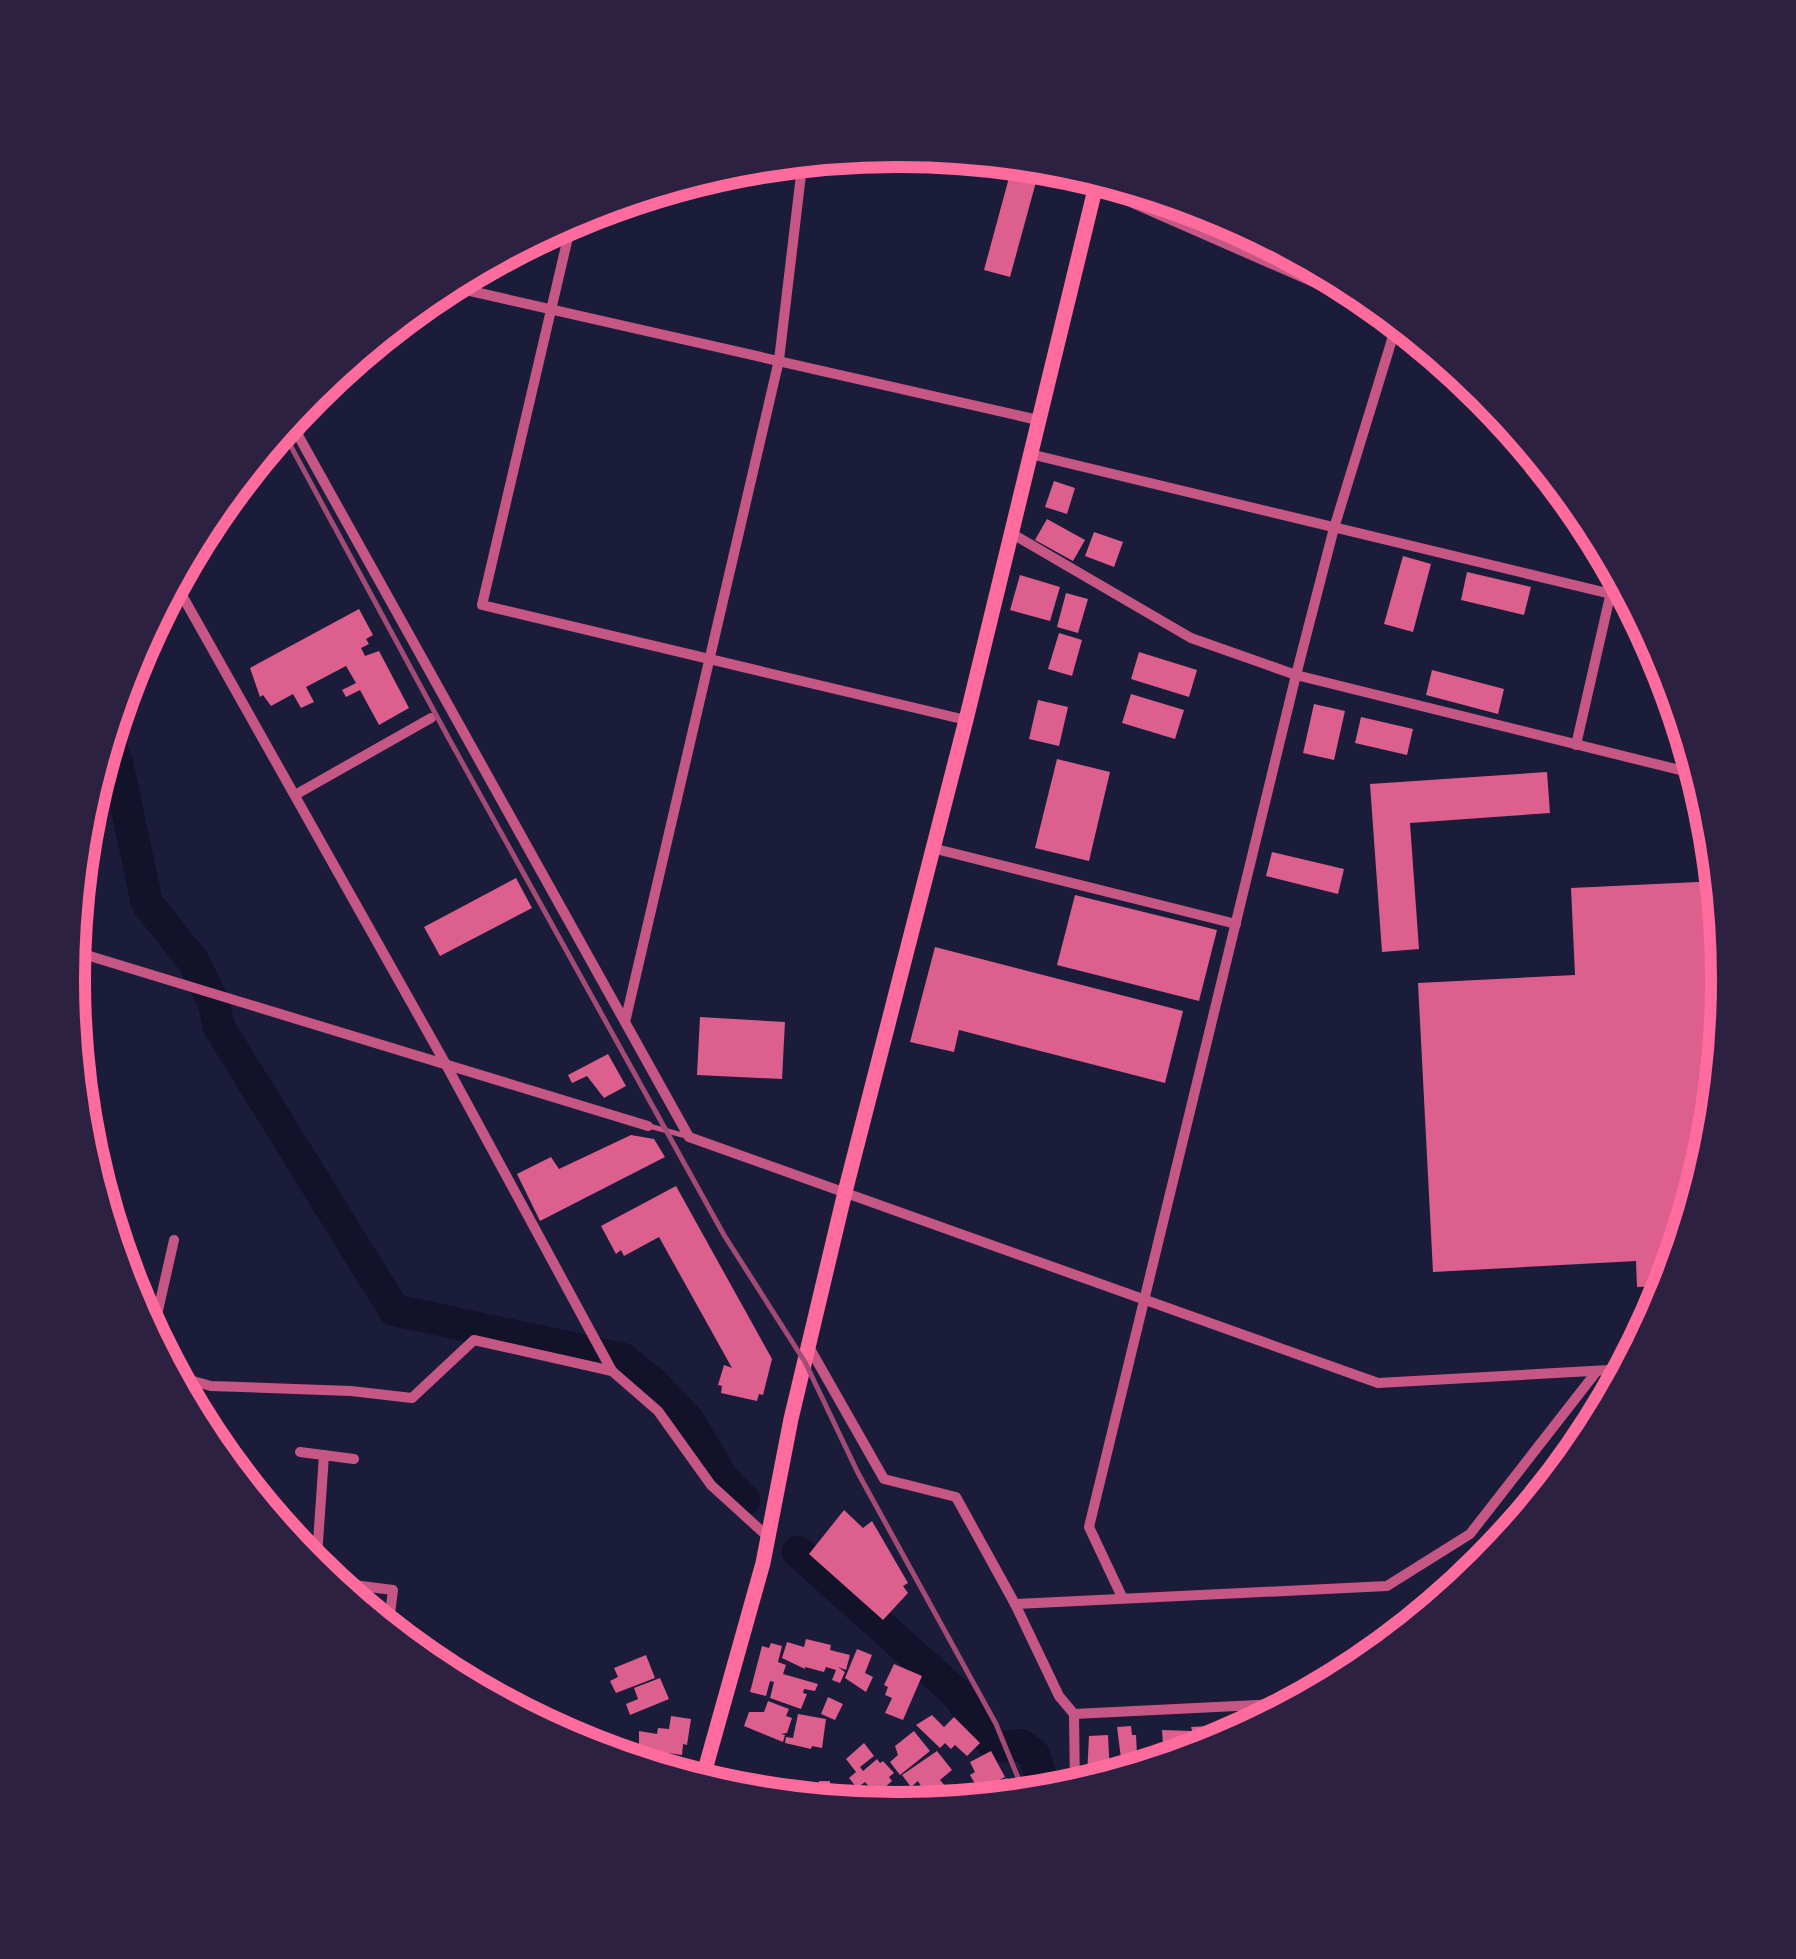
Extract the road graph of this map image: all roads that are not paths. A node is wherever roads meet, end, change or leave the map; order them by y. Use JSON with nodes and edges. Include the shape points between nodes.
{"nodes":[{"id":1,"x":802,"y":172,"type":"edge"},
{"id":2,"x":1095,"y":191,"type":"edge"},
{"id":3,"x":1156,"y":209,"type":"edge"},
{"id":4,"x":567,"y":237,"type":"edge"},
{"id":5,"x":1315,"y":282,"type":"edge"},
{"id":6,"x":468,"y":290,"type":"edge"},
{"id":7,"x":551,"y":308,"type":"junction"},
{"id":8,"x":1392,"y":334,"type":"edge"},
{"id":9,"x":779,"y":360,"type":"junction"},
{"id":10,"x":1038,"y":420,"type":"junction"},
{"id":11,"x":297,"y":432,"type":"edge"},
{"id":12,"x":1030,"y":454,"type":"junction"},
{"id":13,"x":1334,"y":528,"type":"junction"},
{"id":14,"x":1011,"y":533,"type":"junction"},
{"id":15,"x":1611,"y":590,"type":"edge"},
{"id":16,"x":1610,"y":594,"type":"junction"},
{"id":17,"x":182,"y":595,"type":"edge"},
{"id":18,"x":1614,"y":595,"type":"edge"},
{"id":19,"x":709,"y":656,"type":"junction"},
{"id":20,"x":1296,"y":675,"type":"junction"},
{"id":21,"x":431,"y":718,"type":"dead end"},
{"id":22,"x":966,"y":720,"type":"junction"},
{"id":23,"x":1576,"y":745,"type":"junction"},
{"id":24,"x":1683,"y":771,"type":"edge"},
{"id":25,"x":295,"y":794,"type":"junction"},
{"id":26,"x":932,"y":848,"type":"junction"},
{"id":27,"x":1236,"y":924,"type":"junction"},
{"id":28,"x":86,"y":955,"type":"edge"},
{"id":29,"x":626,"y":1019,"type":"junction"},
{"id":30,"x":444,"y":1061,"type":"junction"},
{"id":31,"x":648,"y":1126,"type":"joint"},
{"id":32,"x":689,"y":1137,"type":"junction"},
{"id":33,"x":845,"y":1192,"type":"junction"},
{"id":34,"x":174,"y":1240,"type":"dead end"},
{"id":35,"x":1143,"y":1302,"type":"junction"},
{"id":36,"x":157,"y":1314,"type":"edge"},
{"id":37,"x":808,"y":1348,"type":"junction"},
{"id":38,"x":612,"y":1370,"type":"junction"},
{"id":39,"x":1610,"y":1370,"type":"edge"},
{"id":40,"x":1597,"y":1371,"type":"junction"},
{"id":41,"x":191,"y":1380,"type":"edge"},
{"id":42,"x":300,"y":1452,"type":"dead end"},
{"id":43,"x":324,"y":1455,"type":"junction"},
{"id":44,"x":354,"y":1459,"type":"dead end"},
{"id":45,"x":768,"y":1538,"type":"junction"},
{"id":46,"x":318,"y":1548,"type":"edge"},
{"id":47,"x":356,"y":1585,"type":"edge"},
{"id":48,"x":1122,"y":1597,"type":"junction"},
{"id":49,"x":1015,"y":1604,"type":"junction"},
{"id":50,"x":390,"y":1614,"type":"edge"},
{"id":51,"x":1268,"y":1704,"type":"edge"},
{"id":52,"x":1074,"y":1714,"type":"junction"},
{"id":53,"x":705,"y":1769,"type":"edge"},
{"id":54,"x":1075,"y":1773,"type":"edge"}],
"edges":[{"from":1,"to":9,"type":"street"},
{"from":2,"to":10,"type":"main road"},
{"from":3,"to":5,"type":"street"},
{"from":4,"to":7,"type":"street"},
{"from":6,"to":7,"type":"street"},
{"from":7,"to":9,"type":"street"},
{"from":7,"to":19,"type":"street","via":[[482,605]]},
{"from":8,"to":13,"type":"street"},
{"from":9,"to":10,"type":"street"},
{"from":9,"to":19,"type":"street"},
{"from":10,"to":12,"type":"main road"},
{"from":11,"to":29,"type":"street"},
{"from":12,"to":13,"type":"street"},
{"from":12,"to":14,"type":"main road"},
{"from":13,"to":16,"type":"street"},
{"from":13,"to":20,"type":"street"},
{"from":14,"to":20,"type":"street","via":[[1191,638]]},
{"from":14,"to":22,"type":"main road"},
{"from":15,"to":16,"type":"street"},
{"from":16,"to":18,"type":"street"},
{"from":16,"to":23,"type":"street"},
{"from":17,"to":25,"type":"street"},
{"from":19,"to":22,"type":"street"},
{"from":19,"to":29,"type":"street"},
{"from":20,"to":23,"type":"street"},
{"from":20,"to":27,"type":"street"},
{"from":21,"to":25,"type":"street"},
{"from":22,"to":26,"type":"main road"},
{"from":23,"to":24,"type":"street"},
{"from":25,"to":30,"type":"street"},
{"from":26,"to":27,"type":"street"},
{"from":26,"to":33,"type":"main road"},
{"from":27,"to":35,"type":"street"},
{"from":28,"to":30,"type":"street"},
{"from":29,"to":32,"type":"street"},
{"from":30,"to":31,"type":"street"},
{"from":30,"to":38,"type":"street"},
{"from":31,"to":32,"type":"lane"},
{"from":32,"to":33,"type":"street"},
{"from":33,"to":35,"type":"street"},
{"from":33,"to":37,"type":"main road"},
{"from":34,"to":36,"type":"street"},
{"from":35,"to":40,"type":"street","via":[[1378,1383]]},
{"from":35,"to":48,"type":"street","via":[[1089,1527]]},
{"from":37,"to":45,"type":"main road"},
{"from":37,"to":49,"type":"street","via":[[884,1479],[956,1497]]},
{"from":38,"to":41,"type":"street","via":[[474,1340],[412,1398]]},
{"from":38,"to":45,"type":"street","via":[[658,1411],[711,1485]]},
{"from":39,"to":40,"type":"street"},
{"from":40,"to":48,"type":"street","via":[[1470,1534],[1387,1586]]},
{"from":42,"to":43,"type":"street"},
{"from":43,"to":44,"type":"street"},
{"from":43,"to":46,"type":"street"},
{"from":45,"to":53,"type":"main road"},
{"from":47,"to":50,"type":"street","via":[[393,1590]]},
{"from":48,"to":49,"type":"street"},
{"from":49,"to":52,"type":"street"},
{"from":51,"to":52,"type":"street"},
{"from":52,"to":54,"type":"street"}]}
